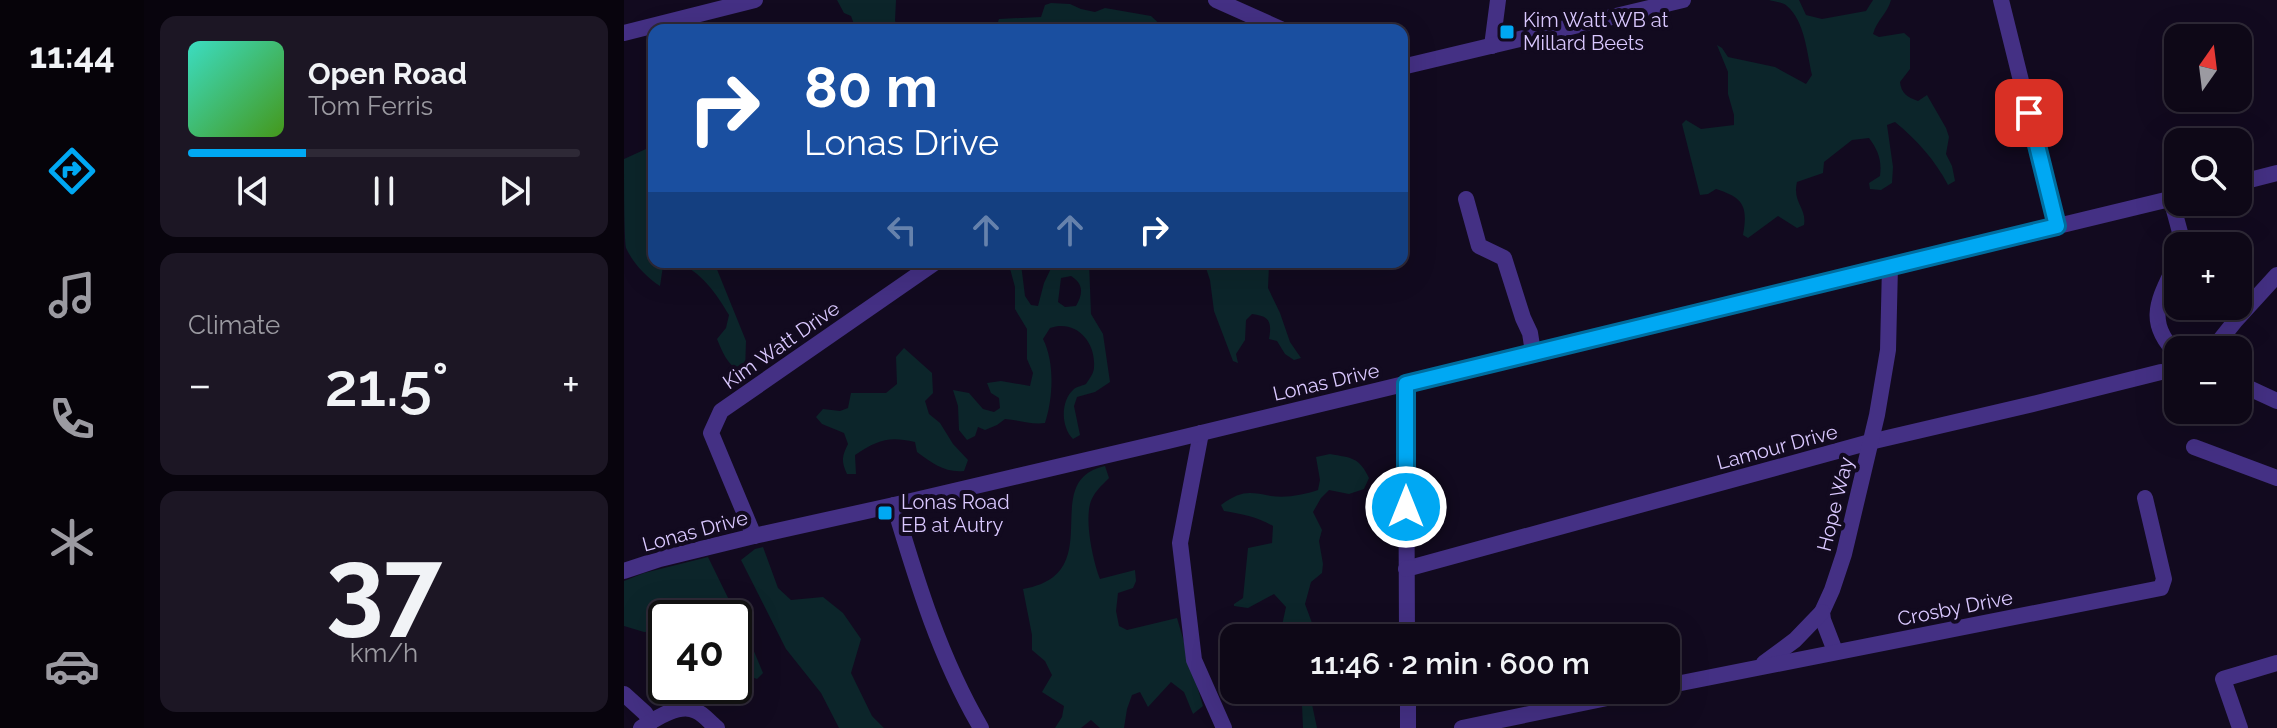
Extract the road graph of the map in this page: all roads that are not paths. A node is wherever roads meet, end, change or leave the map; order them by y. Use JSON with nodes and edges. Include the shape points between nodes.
{"nodes":[{"id":1,"x":1216,"y":0,"type":"edge"},
{"id":2,"x":1498,"y":0,"type":"edge"},
{"id":3,"x":1683,"y":0,"type":"edge"},
{"id":4,"x":2001,"y":0,"type":"edge"},
{"id":5,"x":744,"y":1,"type":"edge"},
{"id":6,"x":658,"y":24,"type":"edge"},
{"id":7,"x":1270,"y":24,"type":"edge"},
{"id":8,"x":648,"y":27,"type":"edge"},
{"id":9,"x":624,"y":33,"type":"edge"},
{"id":10,"x":1492,"y":46,"type":"junction"},
{"id":11,"x":1408,"y":66,"type":"edge"},
{"id":12,"x":2277,"y":173,"type":"edge"},
{"id":13,"x":2252,"y":179,"type":"edge"},
{"id":14,"x":1466,"y":199,"type":"dead end"},
{"id":15,"x":2164,"y":201,"type":"edge"},
{"id":16,"x":2057,"y":226,"type":"junction"},
{"id":17,"x":1890,"y":266,"type":"junction"},
{"id":18,"x":927,"y":268,"type":"edge"},
{"id":19,"x":2277,"y":275,"type":"edge"},
{"id":20,"x":2164,"y":287,"type":"edge"},
{"id":21,"x":2165,"y":336,"type":"edge"},
{"id":22,"x":2223,"y":336,"type":"edge"},
{"id":23,"x":1533,"y":352,"type":"junction"},
{"id":24,"x":2161,"y":372,"type":"dead end"},
{"id":25,"x":1406,"y":384,"type":"junction"},
{"id":26,"x":2252,"y":389,"type":"edge"},
{"id":27,"x":2277,"y":401,"type":"edge"},
{"id":28,"x":1201,"y":433,"type":"junction"},
{"id":29,"x":1870,"y":442,"type":"junction"},
{"id":30,"x":2194,"y":447,"type":"dead end"},
{"id":31,"x":2277,"y":478,"type":"edge"},
{"id":32,"x":2145,"y":498,"type":"dead end"},
{"id":33,"x":894,"y":505,"type":"junction"},
{"id":34,"x":754,"y":536,"type":"junction"},
{"id":35,"x":1406,"y":569,"type":"junction"},
{"id":36,"x":624,"y":571,"type":"edge"},
{"id":37,"x":1822,"y":612,"type":"junction"},
{"id":38,"x":1407,"y":624,"type":"edge"},
{"id":39,"x":1835,"y":651,"type":"junction"},
{"id":40,"x":2277,"y":663,"type":"edge"},
{"id":41,"x":1758,"y":667,"type":"junction"},
{"id":42,"x":1680,"y":683,"type":"edge"},
{"id":43,"x":624,"y":694,"type":"edge"},
{"id":44,"x":1408,"y":704,"type":"edge"},
{"id":45,"x":1578,"y":704,"type":"edge"},
{"id":46,"x":646,"y":725,"type":"edge"},
{"id":47,"x":717,"y":728,"type":"edge"},
{"id":48,"x":981,"y":728,"type":"edge"},
{"id":49,"x":1224,"y":728,"type":"edge"},
{"id":50,"x":1408,"y":728,"type":"edge"},
{"id":51,"x":1462,"y":728,"type":"edge"},
{"id":52,"x":2240,"y":728,"type":"edge"}],
"edges":[{"from":1,"to":7,"type":"street"},
{"from":2,"to":10,"type":"street"},
{"from":3,"to":10,"type":"street"},
{"from":4,"to":16,"type":"street"},
{"from":5,"to":6,"type":"street"},
{"from":8,"to":9,"type":"street"},
{"from":10,"to":11,"type":"street"},
{"from":12,"to":13,"type":"street"},
{"from":14,"to":23,"type":"street","via":[[1479,246],[1504,258]]},
{"from":15,"to":16,"type":"street","name":"Lonas Drive"},
{"from":16,"to":17,"type":"street","name":"Lonas Drive"},
{"from":17,"to":23,"type":"street","name":"Lonas Drive"},
{"from":17,"to":29,"type":"street","name":"Hope Way","via":[[1888,350]]},
{"from":18,"to":34,"type":"street","name":"Kim Watt Drive","via":[[721,411],[711,433]]},
{"from":19,"to":22,"type":"street"},
{"from":20,"to":21,"type":"street","via":[[2158,315]]},
{"from":23,"to":25,"type":"street","name":"Lonas Drive"},
{"from":24,"to":29,"type":"street","name":"Lamour Drive"},
{"from":25,"to":28,"type":"street","name":"Lonas Drive"},
{"from":25,"to":35,"type":"street"},
{"from":26,"to":27,"type":"street"},
{"from":28,"to":33,"type":"street","name":"Lonas Drive"},
{"from":28,"to":49,"type":"street","via":[[1180,543],[1194,660]]},
{"from":29,"to":35,"type":"street","name":"Lamour Drive"},
{"from":29,"to":37,"type":"street","name":"Hope Way","via":[[1844,554]]},
{"from":30,"to":31,"type":"street"},
{"from":32,"to":39,"type":"street","name":"Crosby Drive","via":[[2164,579],[2161,588]]},
{"from":33,"to":34,"type":"street","name":"Lonas Drive"},
{"from":33,"to":48,"type":"street","via":[[925,609]]},
{"from":34,"to":36,"type":"street","name":"Lonas Drive"},
{"from":35,"to":38,"type":"street"},
{"from":37,"to":39,"type":"street"},
{"from":37,"to":41,"type":"street"},
{"from":39,"to":41,"type":"street","name":"Crosby Drive"},
{"from":40,"to":52,"type":"street","via":[[2223,679]]},
{"from":41,"to":42,"type":"street","name":"Crosby Drive"},
{"from":43,"to":46,"type":"street"},
{"from":44,"to":50,"type":"street"},
{"from":45,"to":51,"type":"street"},
{"from":46,"to":47,"type":"street","via":[[686,707]]}]}
